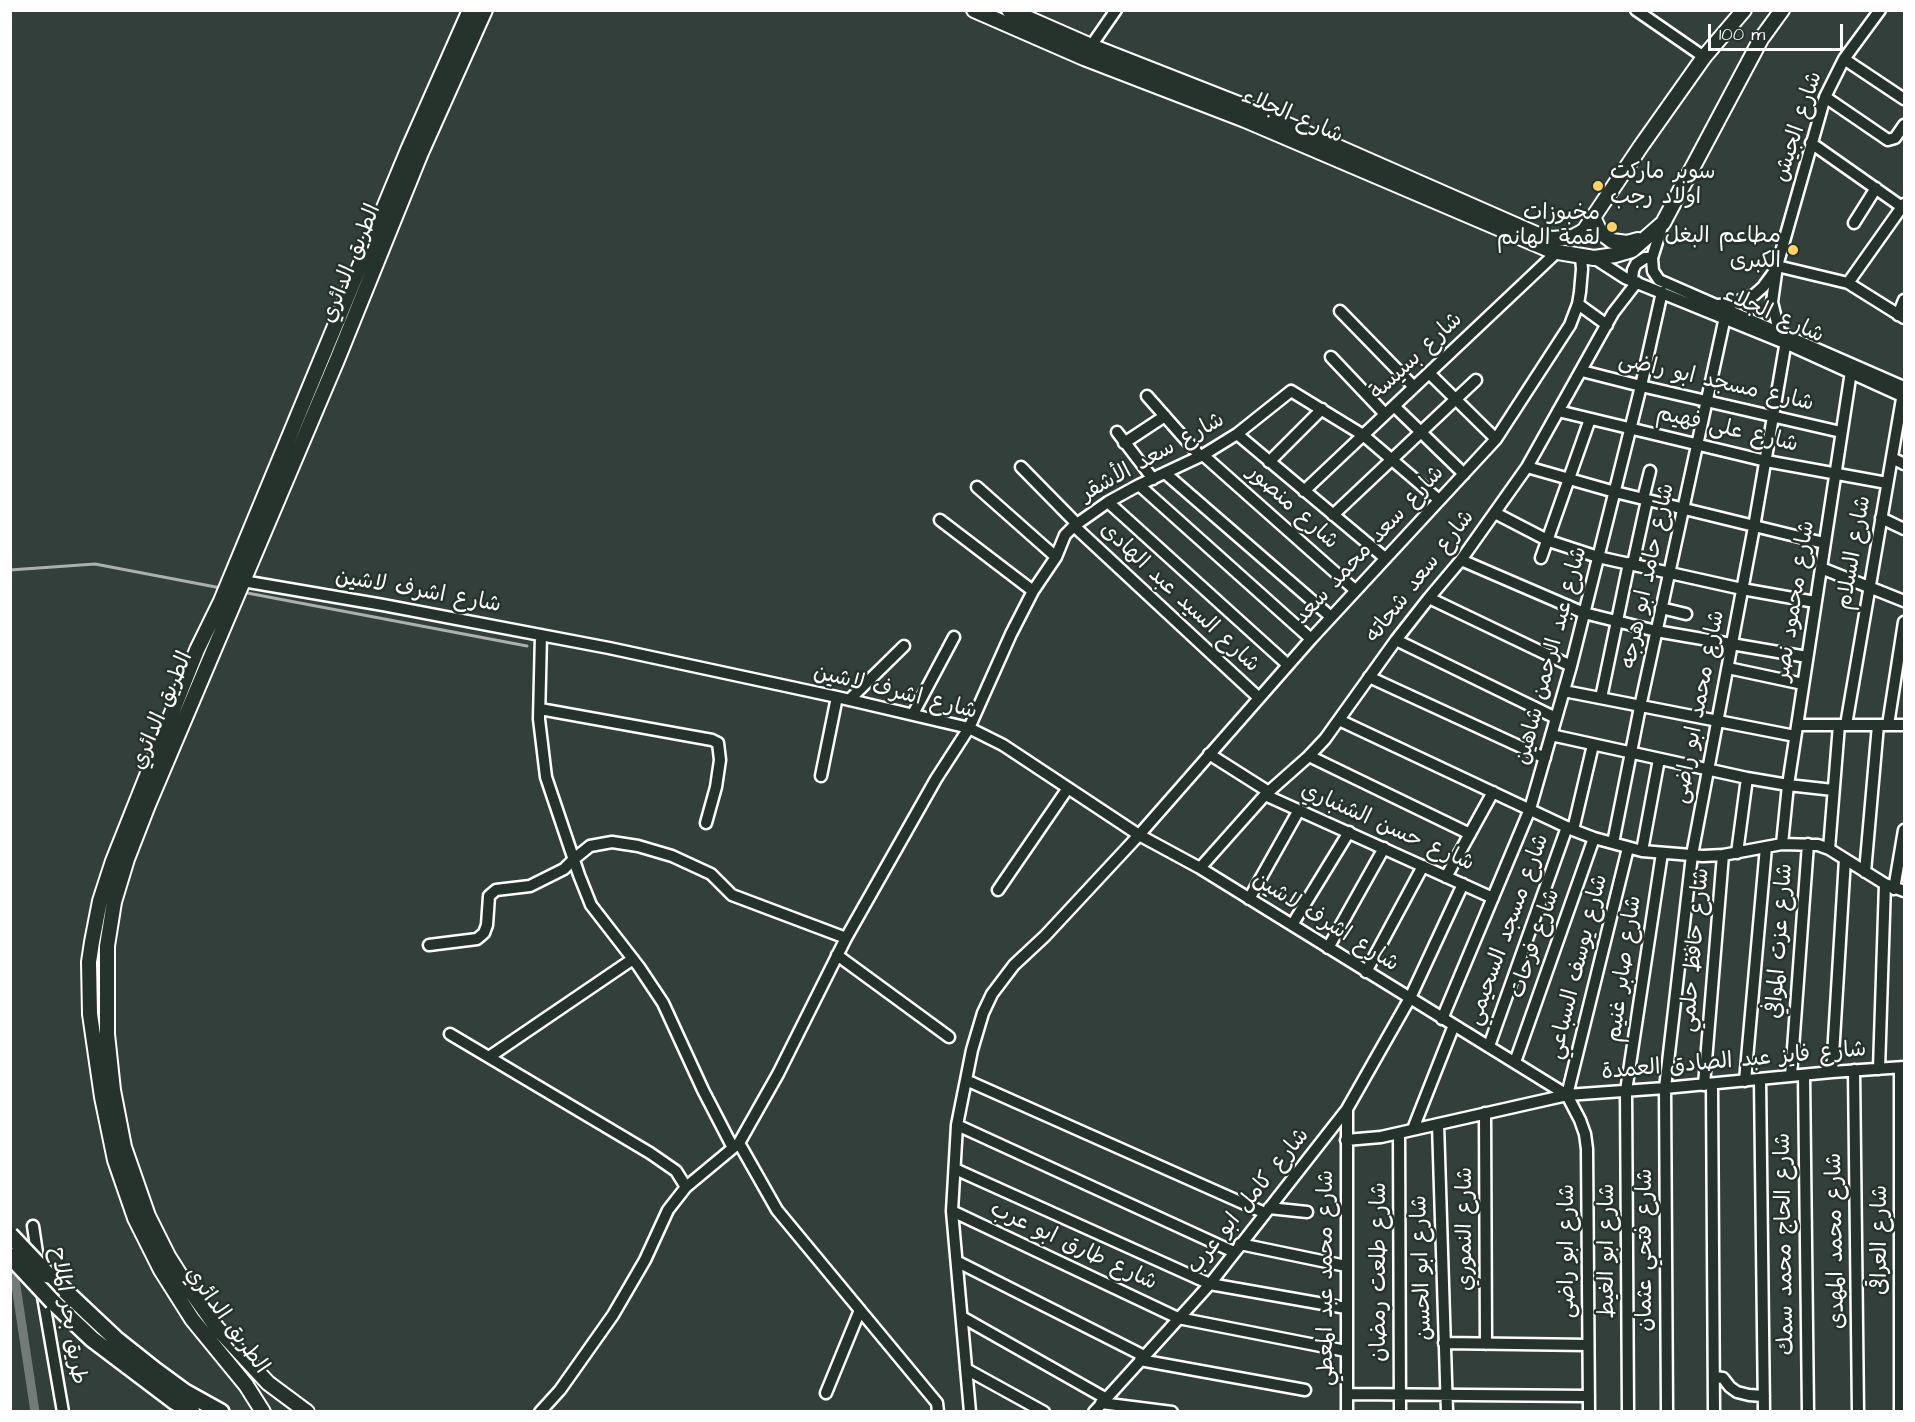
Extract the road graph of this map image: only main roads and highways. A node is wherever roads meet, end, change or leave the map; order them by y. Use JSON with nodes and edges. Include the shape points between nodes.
{"nodes":[{"id":1,"x":470,"y":10,"type":"edge"},
{"id":2,"x":485,"y":10,"type":"edge"},
{"id":3,"x":974,"y":10,"type":"edge"},
{"id":4,"x":1009,"y":10,"type":"edge"},
{"id":5,"x":1782,"y":10,"type":"edge"},
{"id":6,"x":1741,"y":11,"type":"edge"},
{"id":7,"x":1368,"y":166,"type":"junction"},
{"id":8,"x":1594,"y":219,"type":"junction"},
{"id":9,"x":1658,"y":228,"type":"junction"},
{"id":10,"x":236,"y":580,"type":"junction"},
{"id":11,"x":10,"y":1235,"type":"edge"},
{"id":12,"x":10,"y":1256,"type":"edge"},
{"id":13,"x":181,"y":1289,"type":"junction"},
{"id":14,"x":192,"y":1412,"type":"edge"},
{"id":15,"x":221,"y":1412,"type":"edge"},
{"id":16,"x":263,"y":1412,"type":"edge"},
{"id":17,"x":307,"y":1412,"type":"edge"}],
"edges":[{"from":1,"to":10,"type":"main road","name":"الطريق الدائري","via":[[408,150]]},
{"from":2,"to":10,"type":"main road","name":"الطريق الدائري","via":[[420,155],[342,349]]},
{"from":3,"to":7,"type":"main road","name":"شارع الجلاء","via":[[1084,58]]},
{"from":4,"to":7,"type":"main road","name":"شارع الجلاء","via":[[1249,108]]},
{"from":5,"to":9,"type":"main road","via":[[1761,39]]},
{"from":6,"to":8,"type":"main road","name":"شارع الجلاء","via":[[1641,146]]},
{"from":7,"to":8,"type":"main road","name":"شارع الجلاء","via":[[1545,238],[1573,237]]},
{"from":7,"to":9,"type":"main road","name":"شارع الجلاء","via":[[1557,252],[1587,258],[1615,255],[1632,250]]},
{"from":8,"to":9,"type":"main road","via":[[1600,232],[1619,243],[1634,242]]},
{"from":10,"to":13,"type":"main road","name":"الطريق الدائري","via":[[227,603],[196,650],[113,861],[100,902],[91,952],[90,1014],[112,1120],[115,1160],[135,1218],[161,1270]]},
{"from":11,"to":15,"type":"highway","bridge":true,"via":[[116,1339],[185,1392]]},
{"from":12,"to":14,"type":"highway","bridge":true,"via":[[52,1302],[101,1346]]},
{"from":13,"to":16,"type":"main road","name":"الطريق الدائري","via":[[192,1319]]},
{"from":13,"to":17,"type":"main road","name":"الطريق الدائري","via":[[258,1374]]}]}
